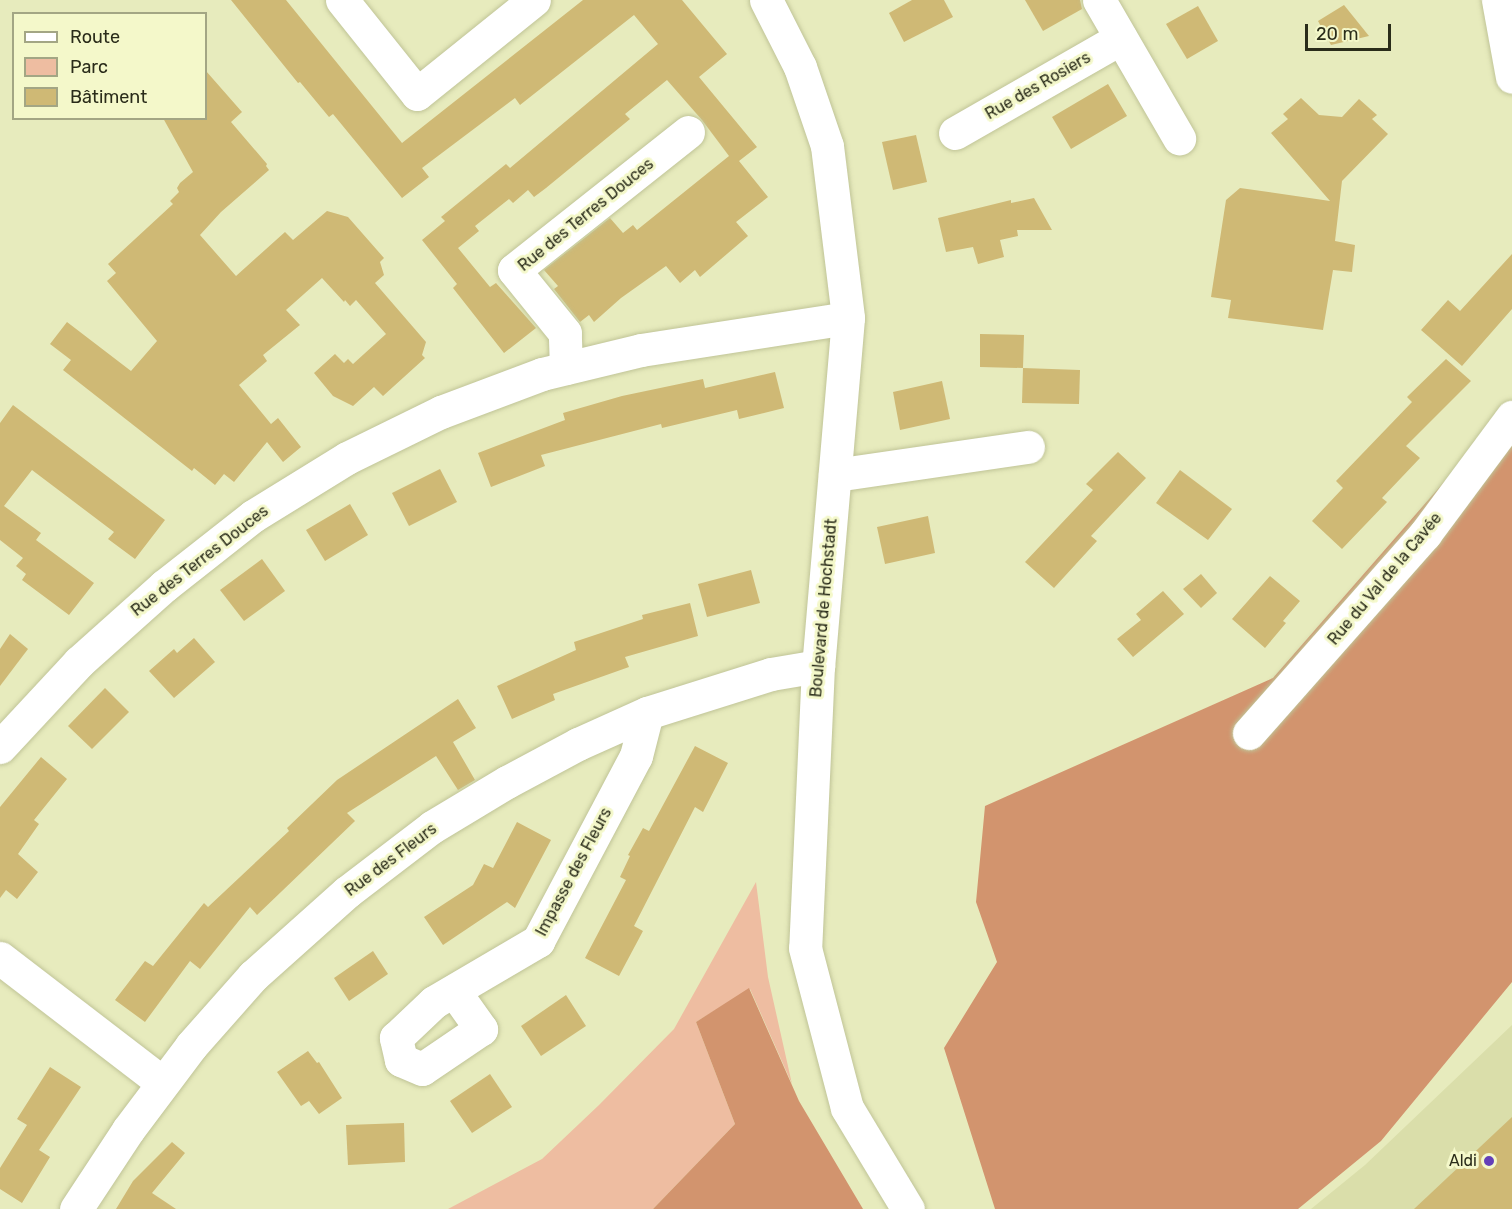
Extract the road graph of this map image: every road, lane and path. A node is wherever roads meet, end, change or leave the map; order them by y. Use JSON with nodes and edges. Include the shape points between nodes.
{"nodes":[{"id":1,"x":342,"y":0,"type":"edge"},
{"id":2,"x":534,"y":0,"type":"edge"},
{"id":3,"x":766,"y":0,"type":"edge"},
{"id":4,"x":1099,"y":0,"type":"edge"},
{"id":5,"x":1498,"y":0,"type":"edge"},
{"id":6,"x":1121,"y":38,"type":"junction"},
{"id":7,"x":1512,"y":77,"type":"edge"},
{"id":8,"x":688,"y":132,"type":"dead end"},
{"id":9,"x":955,"y":133,"type":"dead end"},
{"id":10,"x":1179,"y":138,"type":"dead end"},
{"id":11,"x":848,"y":318,"type":"junction"},
{"id":12,"x":566,"y":368,"type":"junction"},
{"id":13,"x":1512,"y":417,"type":"edge"},
{"id":14,"x":1028,"y":447,"type":"dead end"},
{"id":15,"x":835,"y":475,"type":"junction"},
{"id":16,"x":818,"y":666,"type":"junction"},
{"id":17,"x":646,"y":713,"type":"junction"},
{"id":18,"x":1249,"y":733,"type":"dead end"},
{"id":19,"x":0,"y":747,"type":"edge"},
{"id":20,"x":0,"y":958,"type":"edge"},
{"id":21,"x":454,"y":991,"type":"dead end"},
{"id":22,"x":164,"y":1083,"type":"junction"},
{"id":23,"x":76,"y":1209,"type":"edge"},
{"id":24,"x":908,"y":1209,"type":"edge"}],
"edges":[{"from":1,"to":2,"type":"street","via":[[417,94]]},
{"from":3,"to":11,"type":"street","name":"Boulevard de Hochstadt","via":[[800,67],[827,146]]},
{"from":4,"to":6,"type":"street"},
{"from":5,"to":7,"type":"street"},
{"from":6,"to":9,"type":"street","name":"Rue des Rosiers"},
{"from":6,"to":10,"type":"street"},
{"from":8,"to":12,"type":"street","name":"Rue des Terres Douces","via":[[514,270],[565,333]]},
{"from":11,"to":12,"type":"street","name":"Rue des Terres Douces","via":[[641,350]]},
{"from":11,"to":15,"type":"street","name":"Boulevard de Hochstadt"},
{"from":12,"to":19,"type":"street","name":"Rue des Terres Douces","via":[[441,412],[347,458],[253,516],[164,586],[79,662]]},
{"from":13,"to":18,"type":"street","name":"Rue du Val de la Cavée","via":[[1425,534]]},
{"from":14,"to":15,"type":"street"},
{"from":15,"to":16,"type":"street","name":"Boulevard de Hochstadt"},
{"from":16,"to":17,"type":"street","name":"Rue des Fleurs","via":[[771,674]]},
{"from":16,"to":24,"type":"street","name":"Boulevard de Hochstadt","via":[[805,948],[847,1108]]},
{"from":17,"to":21,"type":"street","name":"Impasse des Fleurs","via":[[636,756],[538,940]]},
{"from":17,"to":22,"type":"street","name":"Rue des Fleurs","via":[[578,744],[432,827],[366,878],[253,976]]},
{"from":20,"to":22,"type":"street"},
{"from":22,"to":23,"type":"street","name":"Rue des Fleurs"}]}
